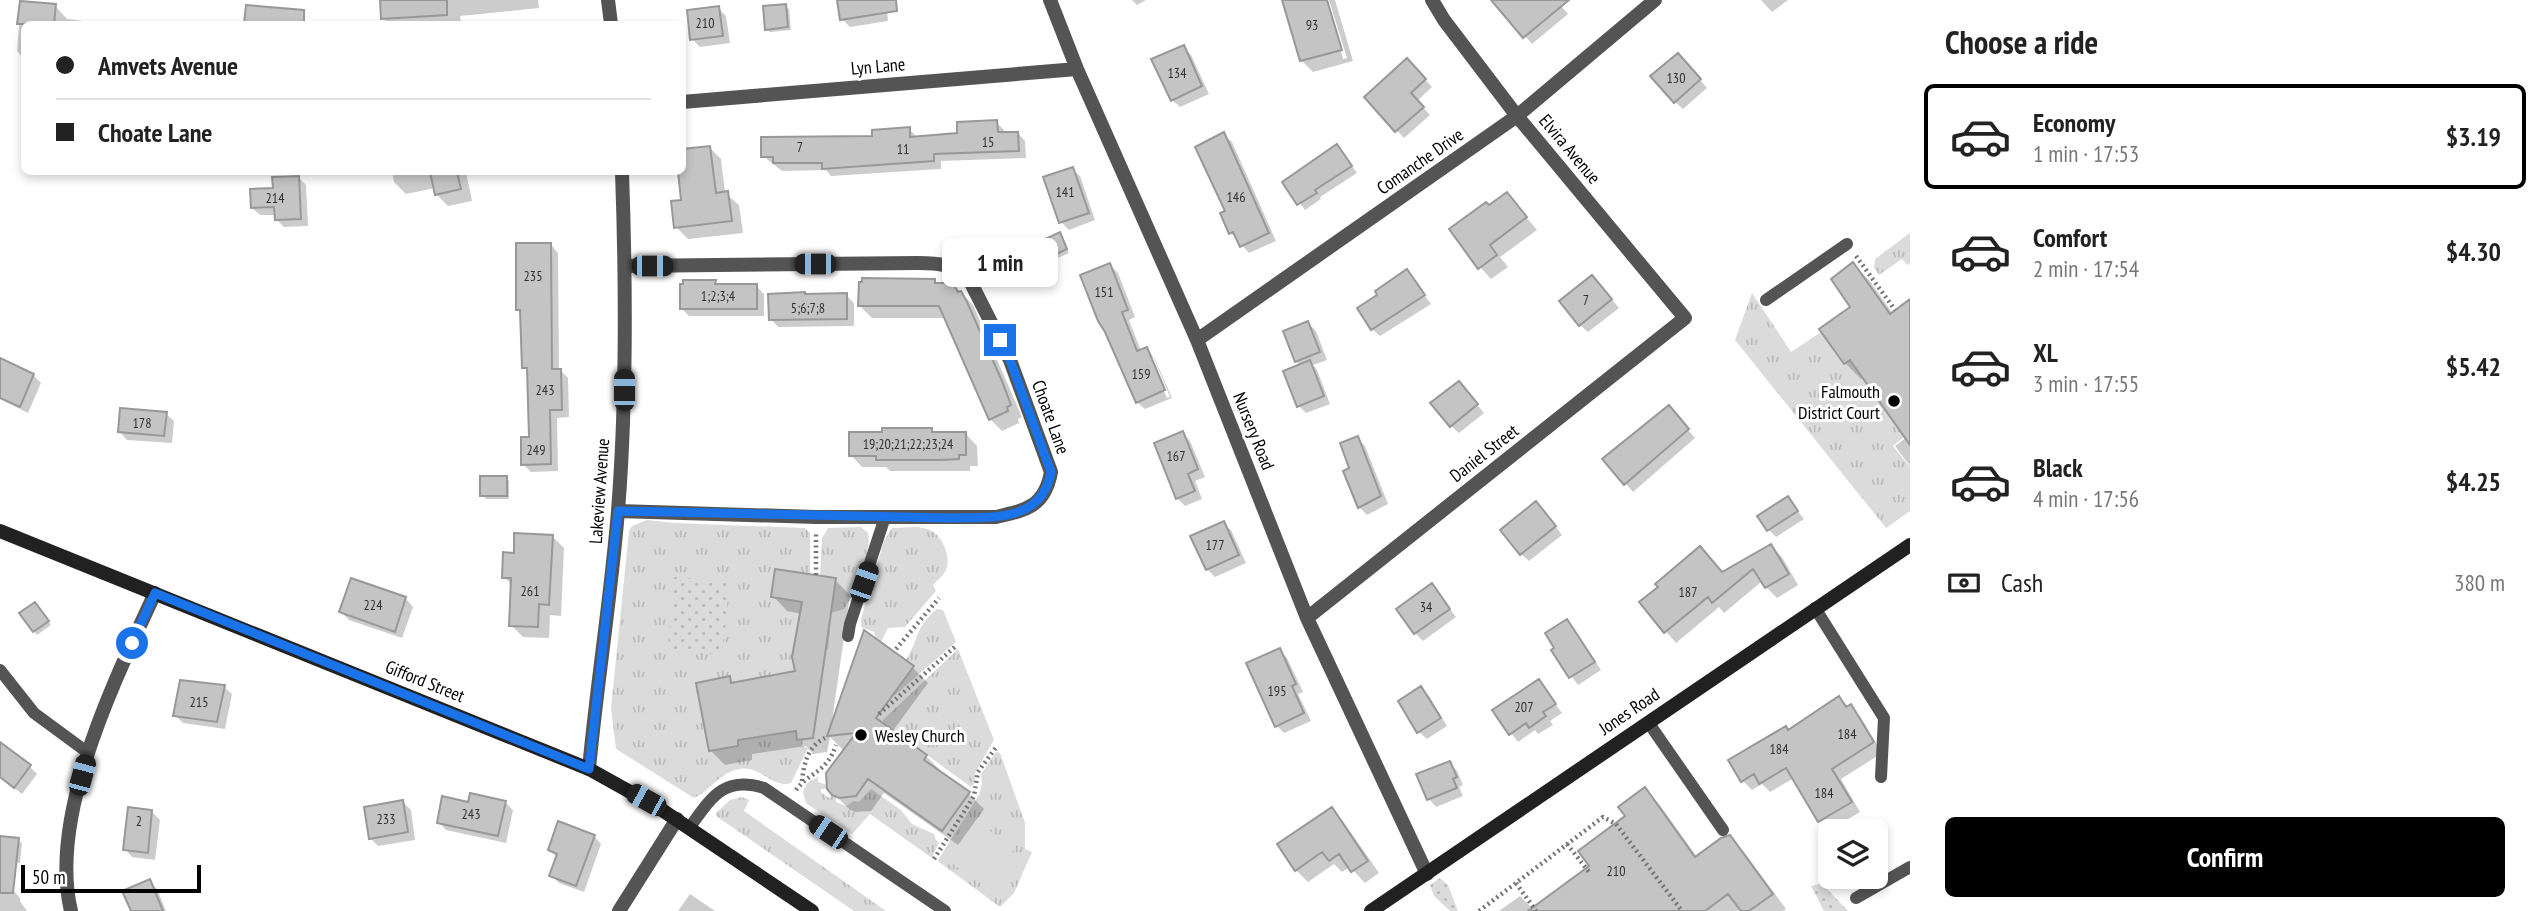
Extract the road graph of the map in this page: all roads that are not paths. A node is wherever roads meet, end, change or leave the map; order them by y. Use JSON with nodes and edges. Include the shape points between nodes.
{"nodes":[{"id":1,"x":608,"y":0,"type":"edge"},
{"id":2,"x":1050,"y":0,"type":"edge"},
{"id":3,"x":1432,"y":0,"type":"edge"},
{"id":4,"x":1655,"y":0,"type":"edge"},
{"id":5,"x":611,"y":21,"type":"edge"},
{"id":6,"x":1077,"y":69,"type":"junction"},
{"id":7,"x":686,"y":102,"type":"edge"},
{"id":8,"x":1517,"y":116,"type":"junction"},
{"id":9,"x":622,"y":175,"type":"edge"},
{"id":10,"x":1847,"y":244,"type":"road end"},
{"id":11,"x":625,"y":266,"type":"junction"},
{"id":12,"x":1766,"y":300,"type":"dead end"},
{"id":13,"x":1685,"y":318,"type":"joint"},
{"id":14,"x":1197,"y":340,"type":"junction"},
{"id":15,"x":618,"y":511,"type":"junction"},
{"id":16,"x":885,"y":517,"type":"junction"},
{"id":17,"x":0,"y":531,"type":"edge"},
{"id":18,"x":1910,"y":545,"type":"edge"},
{"id":19,"x":155,"y":593,"type":"junction"},
{"id":20,"x":1815,"y":608,"type":"junction"},
{"id":21,"x":1307,"y":618,"type":"junction"},
{"id":22,"x":848,"y":636,"type":"dead end"},
{"id":23,"x":0,"y":670,"type":"edge"},
{"id":24,"x":1648,"y":722,"type":"junction"},
{"id":25,"x":88,"y":752,"type":"junction"},
{"id":26,"x":589,"y":769,"type":"junction"},
{"id":27,"x":1881,"y":777,"type":"dead end"},
{"id":28,"x":677,"y":819,"type":"junction"},
{"id":29,"x":690,"y":827,"type":"junction"},
{"id":30,"x":1723,"y":830,"type":"dead end"},
{"id":31,"x":1910,"y":867,"type":"edge"},
{"id":32,"x":1427,"y":874,"type":"junction"},
{"id":33,"x":1856,"y":898,"type":"dead end"},
{"id":34,"x":71,"y":911,"type":"edge"},
{"id":35,"x":619,"y":911,"type":"edge"},
{"id":36,"x":812,"y":911,"type":"edge"},
{"id":37,"x":945,"y":911,"type":"edge"},
{"id":38,"x":1371,"y":911,"type":"edge"}],
"edges":[{"from":1,"to":5,"type":"street"},
{"from":2,"to":6,"type":"street","name":"Nursery Road"},
{"from":3,"to":8,"type":"street","name":"Elvira Avenue"},
{"from":4,"to":8,"type":"street","name":"Comanche Drive"},
{"from":6,"to":7,"type":"street","name":"Lyn Lane"},
{"from":6,"to":14,"type":"street","name":"Nursery Road"},
{"from":8,"to":13,"type":"street","name":"Elvira Avenue"},
{"from":8,"to":14,"type":"street","name":"Comanche Drive"},
{"from":9,"to":11,"type":"street","name":"Lakeview Avenue"},
{"from":10,"to":12,"type":"lane"},
{"from":11,"to":15,"type":"street","name":"Lakeview Avenue"},
{"from":11,"to":16,"type":"street","name":"Choate Lane","via":[[937,263],[969,279],[1010,360],[1051,472],[1048,487],[1029,508],[996,517]]},
{"from":13,"to":21,"type":"street","name":"Daniel Street"},
{"from":14,"to":21,"type":"street","name":"Nursery Road"},
{"from":15,"to":16,"type":"street","name":"Choate Lane"},
{"from":15,"to":26,"type":"street","name":"Lakeview Avenue"},
{"from":16,"to":22,"type":"lane"},
{"from":17,"to":19,"type":"main road","name":"Gifford Street"},
{"from":18,"to":20,"type":"main road","name":"Jones Road"},
{"from":19,"to":25,"type":"street"},
{"from":19,"to":26,"type":"main road","name":"Gifford Street"},
{"from":20,"to":24,"type":"main road","name":"Jones Road"},
{"from":20,"to":27,"type":"lane","via":[[1884,719]]},
{"from":21,"to":32,"type":"street","name":"Nursery Road"},
{"from":23,"to":25,"type":"lane","via":[[34,713]]},
{"from":24,"to":30,"type":"lane"},
{"from":24,"to":32,"type":"main road","name":"Jones Road"},
{"from":25,"to":34,"type":"street","via":[[66,855]]},
{"from":26,"to":28,"type":"main road","name":"Gifford Street"},
{"from":28,"to":29,"type":"main road","name":"Gifford Street"},
{"from":28,"to":35,"type":"street"},
{"from":29,"to":36,"type":"main road","name":"Gifford Street"},
{"from":29,"to":37,"type":"lane","via":[[712,797],[736,784],[749,783],[787,803]]},
{"from":31,"to":33,"type":"lane"},
{"from":32,"to":38,"type":"main road","name":"Jones Road"}]}
